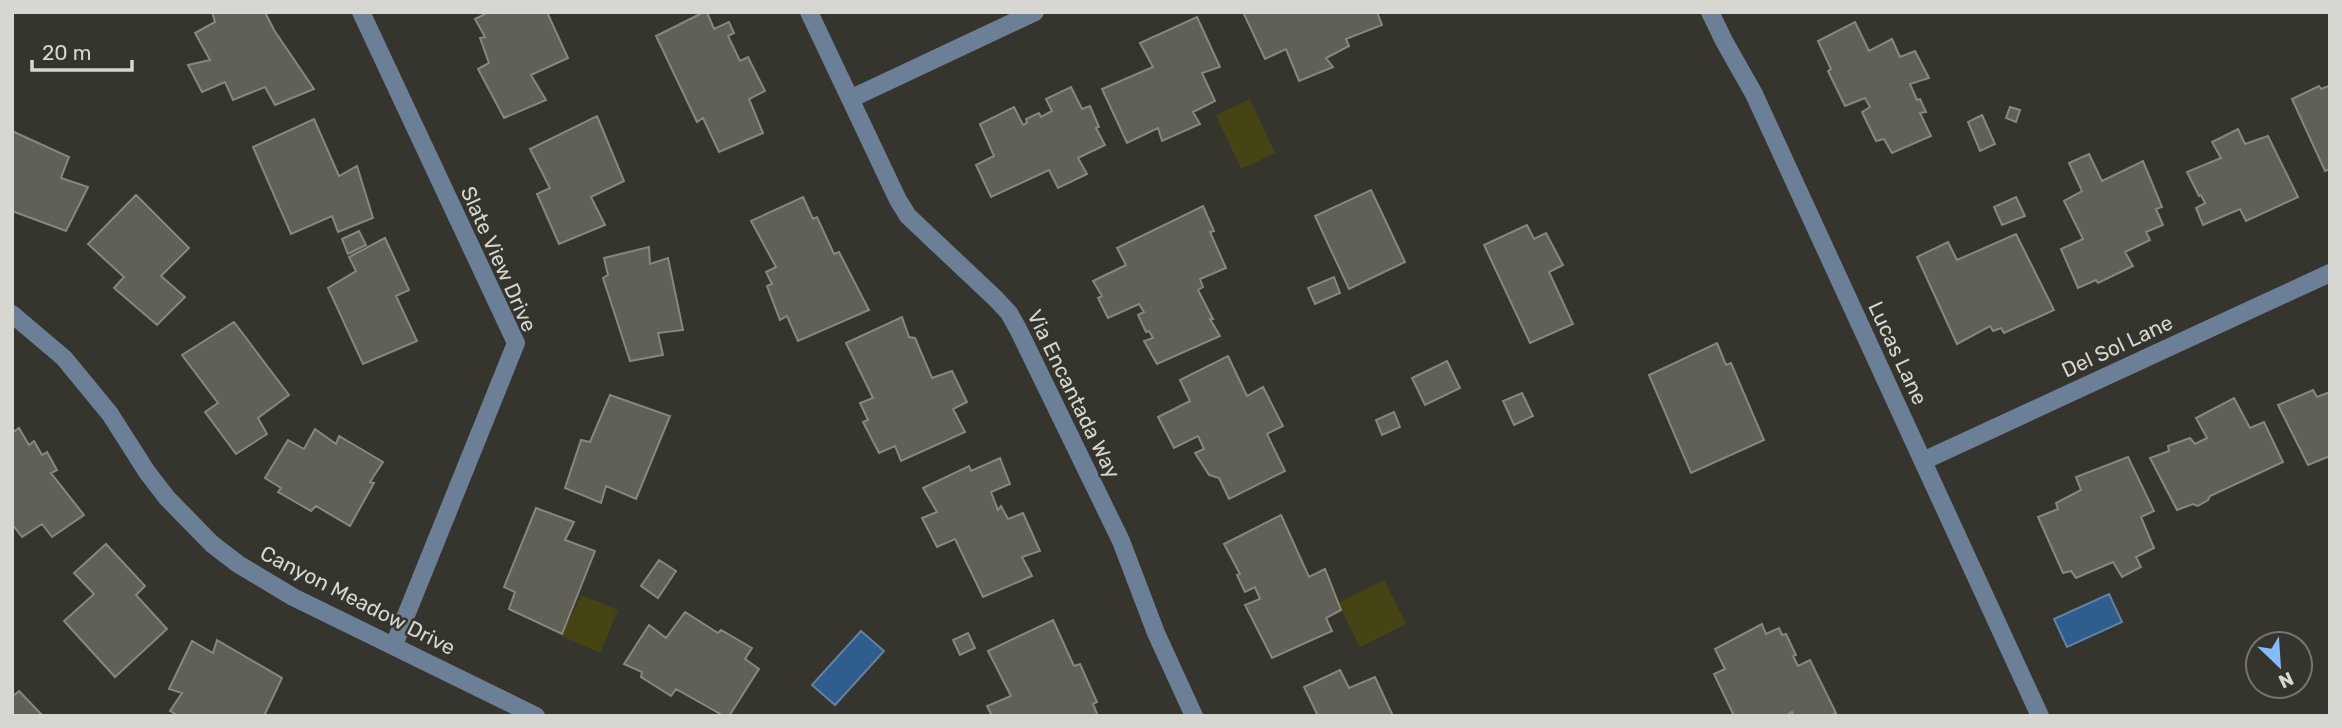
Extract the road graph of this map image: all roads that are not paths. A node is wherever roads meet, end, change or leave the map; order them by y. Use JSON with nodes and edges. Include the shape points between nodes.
{"nodes":[{"id":1,"x":361,"y":12,"type":"edge"},
{"id":2,"x":809,"y":12,"type":"edge"},
{"id":3,"x":1035,"y":12,"type":"edge"},
{"id":4,"x":1710,"y":12,"type":"edge"},
{"id":5,"x":850,"y":99,"type":"junction"},
{"id":6,"x":2330,"y":273,"type":"edge"},
{"id":7,"x":12,"y":314,"type":"edge"},
{"id":8,"x":1923,"y":461,"type":"junction"},
{"id":9,"x":394,"y":645,"type":"junction"},
{"id":10,"x":536,"y":716,"type":"edge"},
{"id":11,"x":1194,"y":716,"type":"edge"},
{"id":12,"x":2040,"y":716,"type":"edge"}],
"edges":[{"from":1,"to":9,"type":"street","name":"Slate View Drive","via":[[516,343]]},
{"from":2,"to":5,"type":"street","name":"Via Encantada Way"},
{"from":3,"to":5,"type":"street"},
{"from":4,"to":8,"type":"street","name":"Lucas Lane","via":[[1754,94]]},
{"from":5,"to":11,"type":"street","name":"Via Encantada Way","via":[[908,216],[996,299],[1018,329],[1121,541]]},
{"from":6,"to":8,"type":"street","name":"Del Sol Lane"},
{"from":7,"to":9,"type":"street","name":"Canyon Meadow Drive","via":[[88,385],[154,481],[212,544],[265,582]]},
{"from":8,"to":12,"type":"street","name":"Lucas Lane"},
{"from":9,"to":10,"type":"street","name":"Canyon Meadow Drive"}]}
